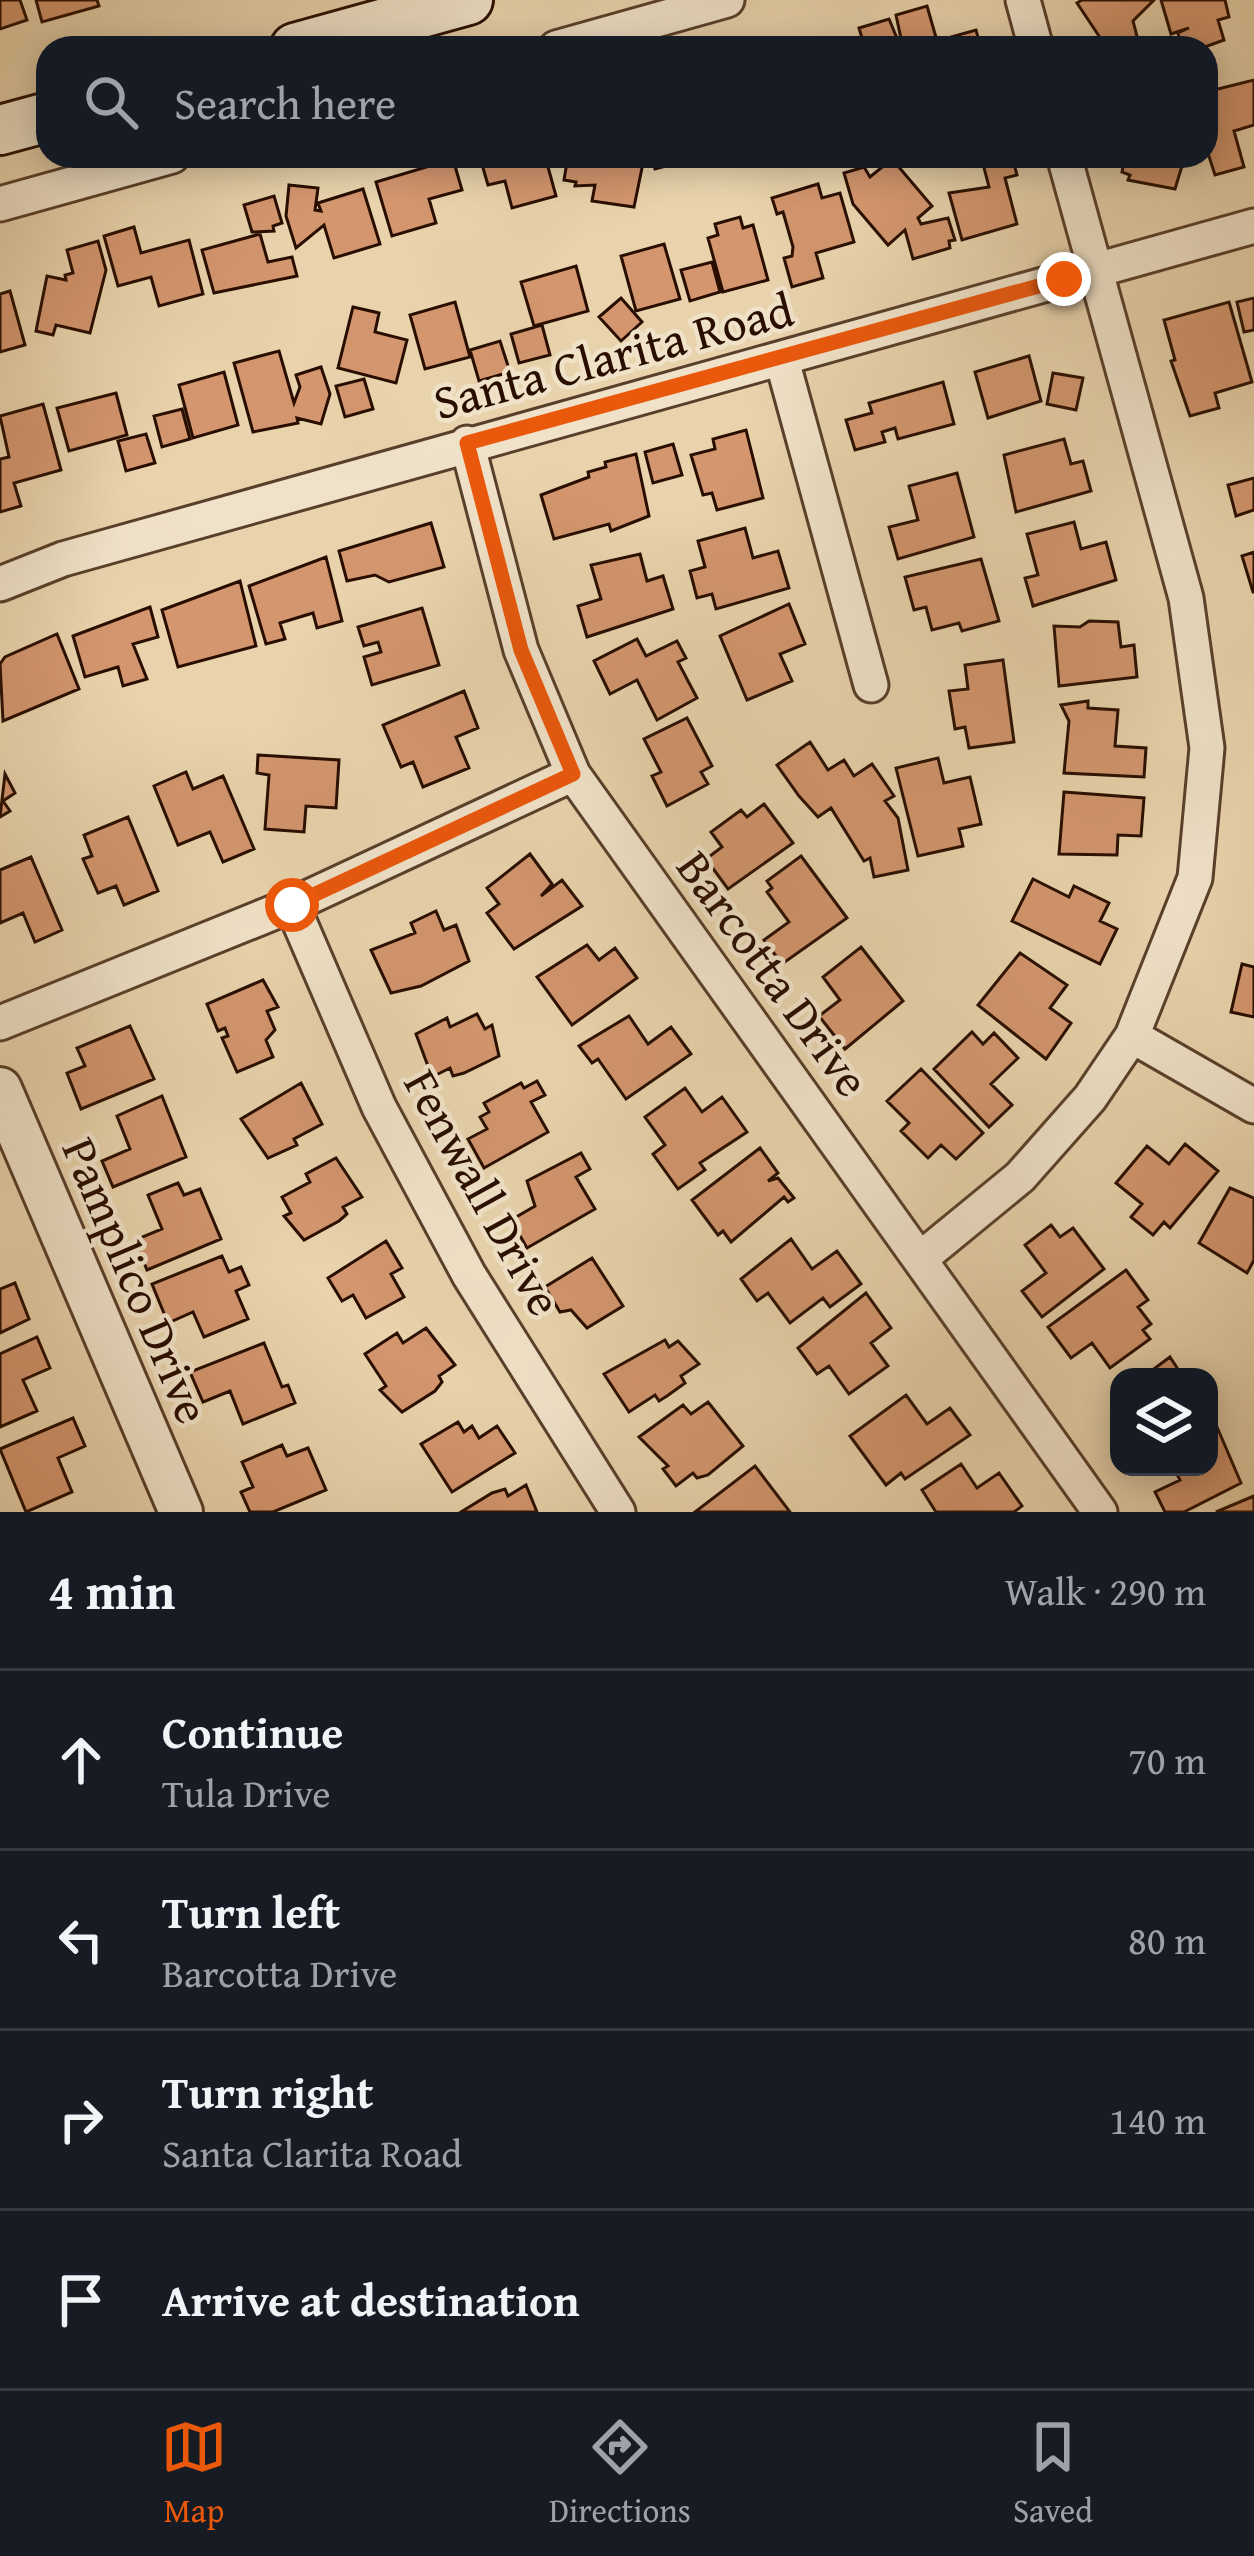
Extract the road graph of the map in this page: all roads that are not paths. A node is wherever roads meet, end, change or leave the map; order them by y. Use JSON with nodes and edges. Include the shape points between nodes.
{"nodes":[{"id":1,"x":468,"y":0,"type":"edge"},
{"id":2,"x":727,"y":0,"type":"edge"},
{"id":3,"x":1023,"y":0,"type":"edge"},
{"id":4,"x":338,"y":36,"type":"edge"},
{"id":5,"x":599,"y":36,"type":"edge"},
{"id":6,"x":1033,"y":36,"type":"edge"},
{"id":7,"x":36,"y":120,"type":"edge"},
{"id":8,"x":0,"y":130,"type":"edge"},
{"id":9,"x":129,"y":168,"type":"edge"},
{"id":10,"x":1067,"y":168,"type":"edge"},
{"id":11,"x":0,"y":204,"type":"edge"},
{"id":12,"x":1254,"y":226,"type":"edge"},
{"id":13,"x":1095,"y":269,"type":"junction"},
{"id":14,"x":782,"y":360,"type":"junction"},
{"id":15,"x":467,"y":443,"type":"junction"},
{"id":16,"x":0,"y":584,"type":"edge"},
{"id":17,"x":872,"y":685,"type":"dead end"},
{"id":18,"x":573,"y":774,"type":"junction"},
{"id":19,"x":292,"y":905,"type":"junction"},
{"id":20,"x":0,"y":1023,"type":"edge"},
{"id":21,"x":1132,"y":1036,"type":"junction"},
{"id":22,"x":0,"y":1089,"type":"edge"},
{"id":23,"x":1254,"y":1106,"type":"edge"},
{"id":24,"x":920,"y":1258,"type":"junction"},
{"id":25,"x":181,"y":1512,"type":"edge"},
{"id":26,"x":618,"y":1512,"type":"edge"},
{"id":27,"x":1100,"y":1512,"type":"edge"}],
"edges":[{"from":1,"to":4,"type":"main road"},
{"from":2,"to":5,"type":"street"},
{"from":3,"to":6,"type":"street"},
{"from":7,"to":8,"type":"main road"},
{"from":9,"to":11,"type":"street"},
{"from":10,"to":13,"type":"street"},
{"from":12,"to":13,"type":"street","name":"Santa Clarita Road"},
{"from":13,"to":14,"type":"street","name":"Santa Clarita Road"},
{"from":13,"to":21,"type":"street","via":[[1186,598],[1207,748],[1195,878]]},
{"from":14,"to":15,"type":"street","name":"Santa Clarita Road"},
{"from":14,"to":17,"type":"street"},
{"from":15,"to":16,"type":"street","name":"Santa Clarita Road"},
{"from":15,"to":18,"type":"street","name":"Barcotta Drive","via":[[521,650]]},
{"from":18,"to":19,"type":"street"},
{"from":18,"to":24,"type":"street","name":"Barcotta Drive"},
{"from":19,"to":20,"type":"street"},
{"from":19,"to":26,"type":"street","name":"Fenwall Drive","via":[[379,1107],[470,1274]]},
{"from":21,"to":23,"type":"street"},
{"from":21,"to":24,"type":"street","via":[[1020,1177]]},
{"from":22,"to":25,"type":"street","name":"Pamplico Drive"},
{"from":24,"to":27,"type":"street","name":"Barcotta Drive"}]}
